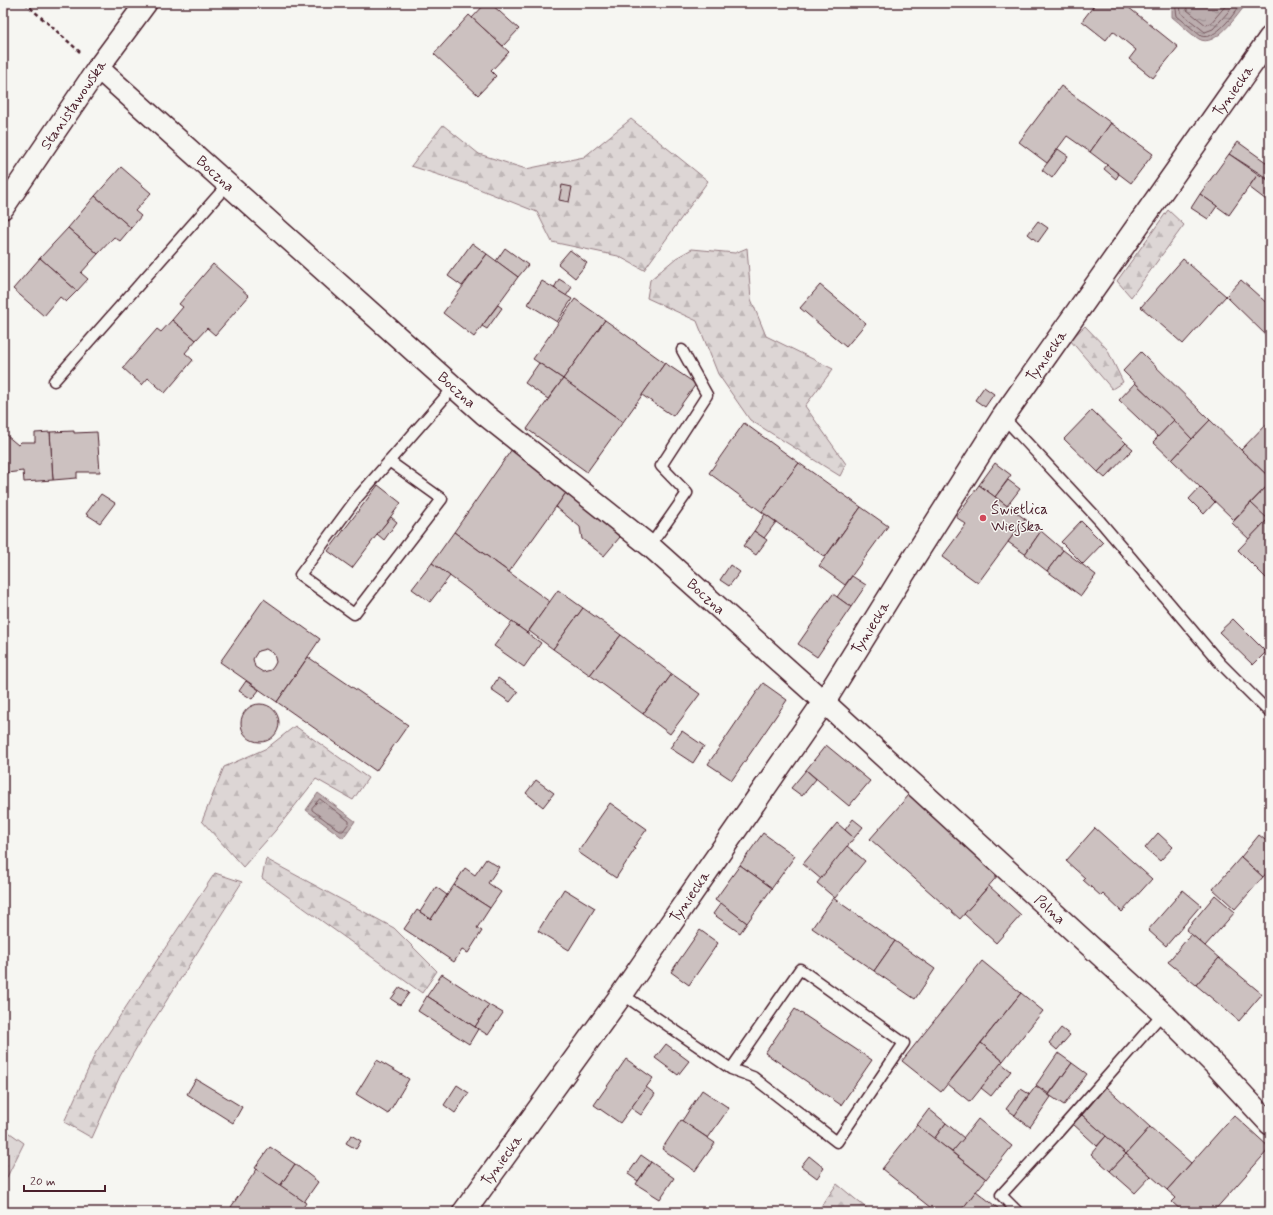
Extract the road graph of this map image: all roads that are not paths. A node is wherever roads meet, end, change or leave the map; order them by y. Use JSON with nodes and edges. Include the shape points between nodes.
{"nodes":[{"id":1,"x":146,"y":3,"type":"edge"},
{"id":2,"x":1270,"y":38,"type":"edge"},
{"id":3,"x":98,"y":68,"type":"junction"},
{"id":4,"x":228,"y":184,"type":"junction"},
{"id":5,"x":3,"y":208,"type":"edge"},
{"id":6,"x":682,"y":350,"type":"dead end"},
{"id":7,"x":54,"y":381,"type":"dead end"},
{"id":8,"x":454,"y":387,"type":"junction"},
{"id":9,"x":1003,"y":417,"type":"junction"},
{"id":10,"x":389,"y":461,"type":"junction"},
{"id":11,"x":650,"y":546,"type":"junction"},
{"id":12,"x":824,"y":702,"type":"junction"},
{"id":13,"x":1270,"y":713,"type":"edge"},
{"id":14,"x":622,"y":994,"type":"junction"},
{"id":15,"x":1163,"y":1014,"type":"junction"},
{"id":16,"x":731,"y":1069,"type":"junction"},
{"id":17,"x":1270,"y":1124,"type":"edge"},
{"id":18,"x":466,"y":1211,"type":"edge"},
{"id":19,"x":1018,"y":1212,"type":"edge"}],
"edges":[{"from":1,"to":3,"type":"street","name":"Stanisławowska"},
{"from":2,"to":9,"type":"street","name":"Tyniecka"},
{"from":3,"to":4,"type":"street","name":"Boczna"},
{"from":3,"to":5,"type":"street","name":"Stanisławowska"},
{"from":4,"to":7,"type":"lane"},
{"from":4,"to":8,"type":"street","name":"Boczna"},
{"from":6,"to":11,"type":"lane","via":[[707,396],[661,466],[688,493]]},
{"from":8,"to":10,"type":"lane"},
{"from":8,"to":11,"type":"street","name":"Boczna","via":[[484,414]]},
{"from":9,"to":12,"type":"street","name":"Tyniecka"},
{"from":9,"to":13,"type":"lane","via":[[1100,521],[1220,663]]},
{"from":10,"to":10,"type":"lane","via":[[357,498],[300,575],[354,614],[442,499]]},
{"from":11,"to":12,"type":"street","name":"Boczna"},
{"from":12,"to":14,"type":"street","name":"Tyniecka"},
{"from":12,"to":15,"type":"street","name":"Polna"},
{"from":14,"to":16,"type":"lane"},
{"from":14,"to":18,"type":"street","name":"Tyniecka"},
{"from":15,"to":17,"type":"street","name":"Polna","via":[[1220,1069]]},
{"from":15,"to":19,"type":"lane","via":[[1001,1195]]},
{"from":16,"to":16,"type":"lane","via":[[753,1076],[837,1142],[904,1042],[800,969]]}]}
